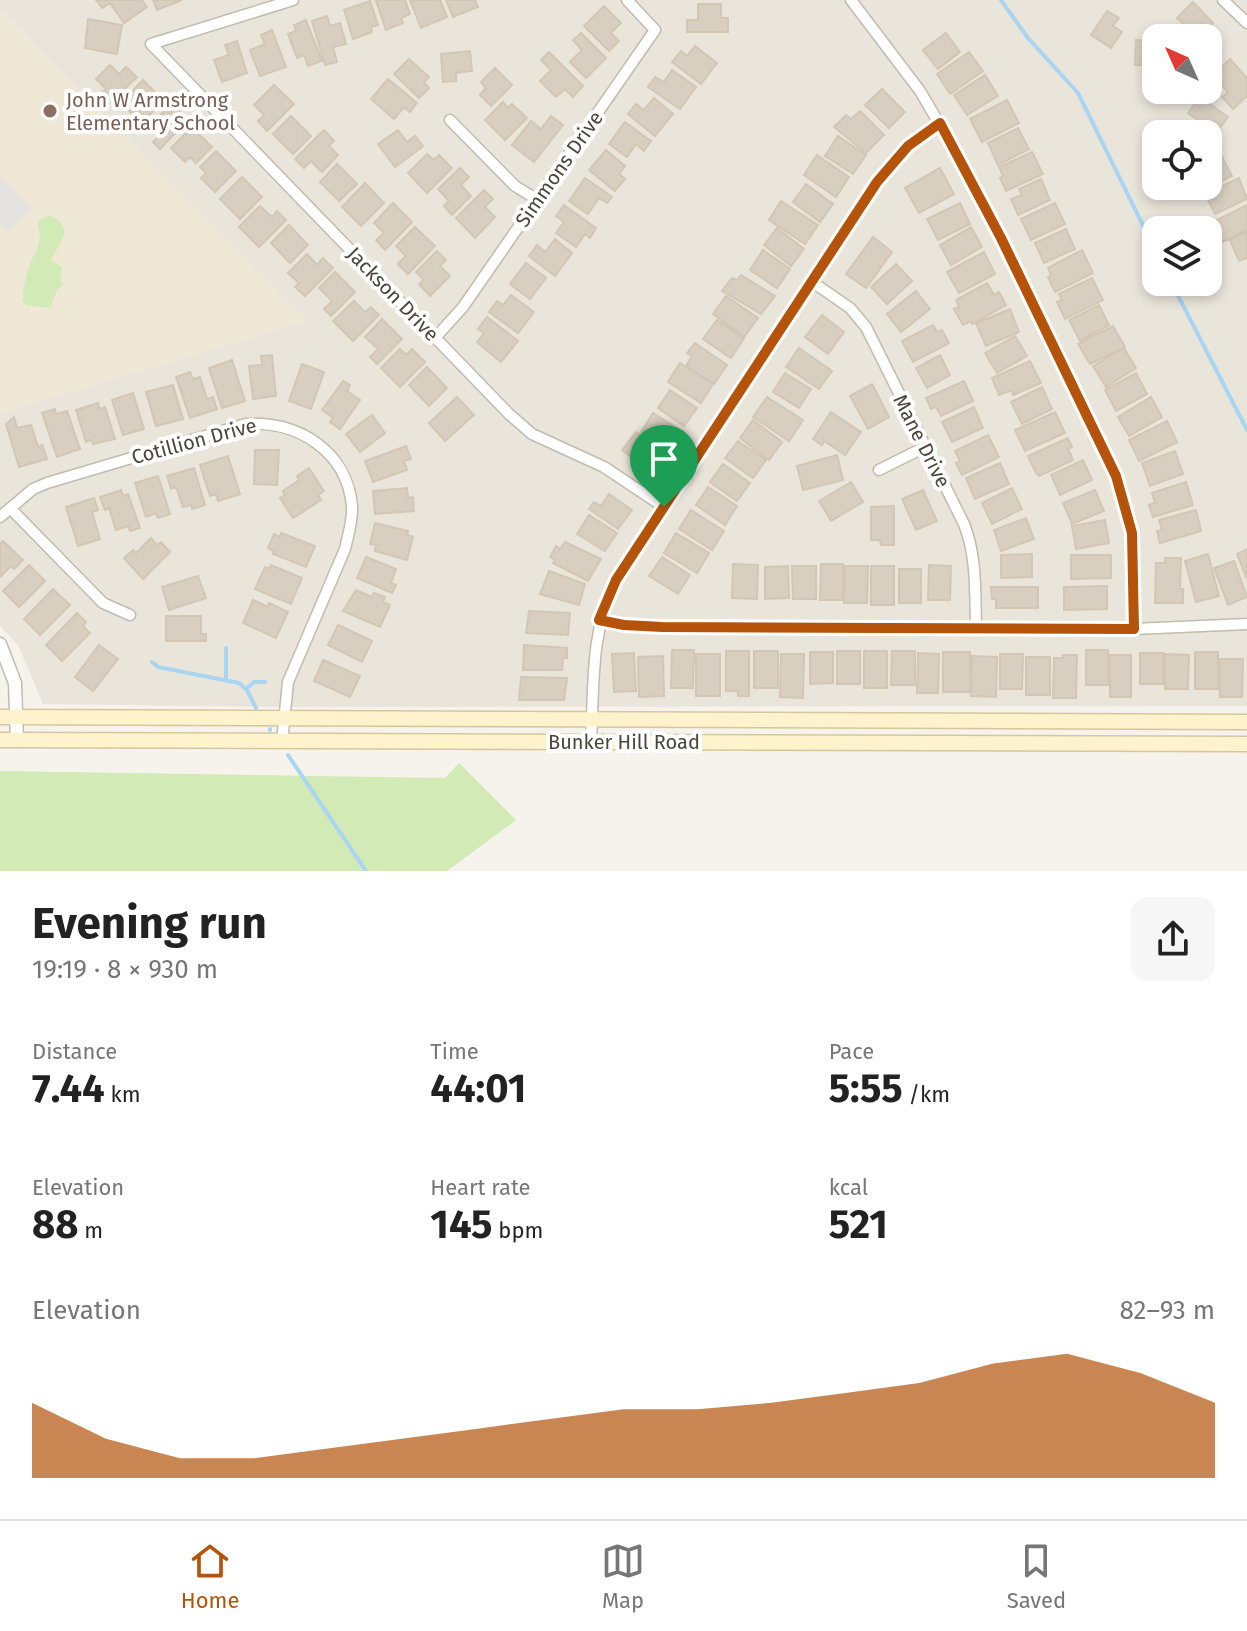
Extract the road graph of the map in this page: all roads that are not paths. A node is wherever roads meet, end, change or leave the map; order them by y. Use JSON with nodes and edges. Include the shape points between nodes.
{"nodes":[{"id":1,"x":293,"y":0,"type":"edge"},
{"id":2,"x":627,"y":0,"type":"edge"},
{"id":3,"x":851,"y":0,"type":"edge"},
{"id":4,"x":1223,"y":0,"type":"edge"},
{"id":5,"x":1247,"y":23,"type":"edge"},
{"id":6,"x":450,"y":120,"type":"dead end"},
{"id":7,"x":940,"y":123,"type":"junction"},
{"id":8,"x":538,"y":200,"type":"junction"},
{"id":9,"x":811,"y":281,"type":"junction"},
{"id":10,"x":435,"y":338,"type":"junction"},
{"id":11,"x":925,"y":447,"type":"junction"},
{"id":12,"x":879,"y":470,"type":"dead end"},
{"id":13,"x":664,"y":507,"type":"junction"},
{"id":14,"x":10,"y":508,"type":"junction"},
{"id":15,"x":0,"y":517,"type":"edge"},
{"id":16,"x":130,"y":615,"type":"dead end"},
{"id":17,"x":599,"y":620,"type":"junction"},
{"id":18,"x":1247,"y":624,"type":"edge"},
{"id":19,"x":976,"y":628,"type":"junction"},
{"id":20,"x":1134,"y":629,"type":"junction"},
{"id":21,"x":0,"y":644,"type":"edge"},
{"id":22,"x":0,"y":717,"type":"edge"},
{"id":23,"x":17,"y":717,"type":"junction"},
{"id":24,"x":283,"y":719,"type":"junction"},
{"id":25,"x":592,"y":719,"type":"junction"},
{"id":26,"x":1247,"y":722,"type":"edge"},
{"id":27,"x":0,"y":740,"type":"edge"},
{"id":28,"x":17,"y":741,"type":"junction"},
{"id":29,"x":282,"y":742,"type":"junction"},
{"id":30,"x":591,"y":742,"type":"junction"},
{"id":31,"x":1247,"y":744,"type":"edge"}],
"edges":[{"from":1,"to":10,"type":"street","name":"Jackson Drive","via":[[151,44]]},
{"from":2,"to":8,"type":"street","name":"Simmons Drive","via":[[655,30]]},
{"from":3,"to":7,"type":"street"},
{"from":4,"to":5,"type":"street"},
{"from":6,"to":8,"type":"street","via":[[515,186]]},
{"from":7,"to":9,"type":"street","via":[[889,166]]},
{"from":7,"to":20,"type":"street","via":[[1116,476],[1132,533]]},
{"from":8,"to":10,"type":"street","name":"Simmons Drive"},
{"from":9,"to":11,"type":"street","name":"Mane Drive","via":[[850,308],[866,327]]},
{"from":9,"to":13,"type":"street"},
{"from":10,"to":13,"type":"street","name":"Jackson Drive","via":[[532,434],[604,467]]},
{"from":11,"to":12,"type":"street"},
{"from":11,"to":19,"type":"street","name":"Mane Drive","via":[[971,542]]},
{"from":13,"to":17,"type":"street","via":[[616,580]]},
{"from":14,"to":15,"type":"street","name":"Cotillion Drive"},
{"from":14,"to":16,"type":"street","via":[[103,603]]},
{"from":14,"to":24,"type":"street","name":"Cotillion Drive","via":[[47,483],[246,424],[288,428],[323,447],[346,484],[352,505],[350,528],[288,682]]},
{"from":17,"to":19,"type":"street","via":[[662,627]]},
{"from":17,"to":25,"type":"street"},
{"from":18,"to":20,"type":"street"},
{"from":19,"to":20,"type":"street"},
{"from":21,"to":23,"type":"street","via":[[15,683]]},
{"from":22,"to":23,"type":"main road","name":"Bunker Hill Road"},
{"from":23,"to":24,"type":"main road","name":"Bunker Hill Road"},
{"from":23,"to":28,"type":"street"},
{"from":24,"to":25,"type":"main road","name":"Bunker Hill Road"},
{"from":24,"to":29,"type":"street","name":"Cotillion Drive"},
{"from":25,"to":26,"type":"main road","name":"Bunker Hill Road"},
{"from":25,"to":30,"type":"street"},
{"from":27,"to":28,"type":"main road","name":"Bunker Hill Road"},
{"from":28,"to":29,"type":"main road","name":"Bunker Hill Road"},
{"from":29,"to":30,"type":"main road","name":"Bunker Hill Road"},
{"from":30,"to":31,"type":"main road","name":"Bunker Hill Road"}]}
